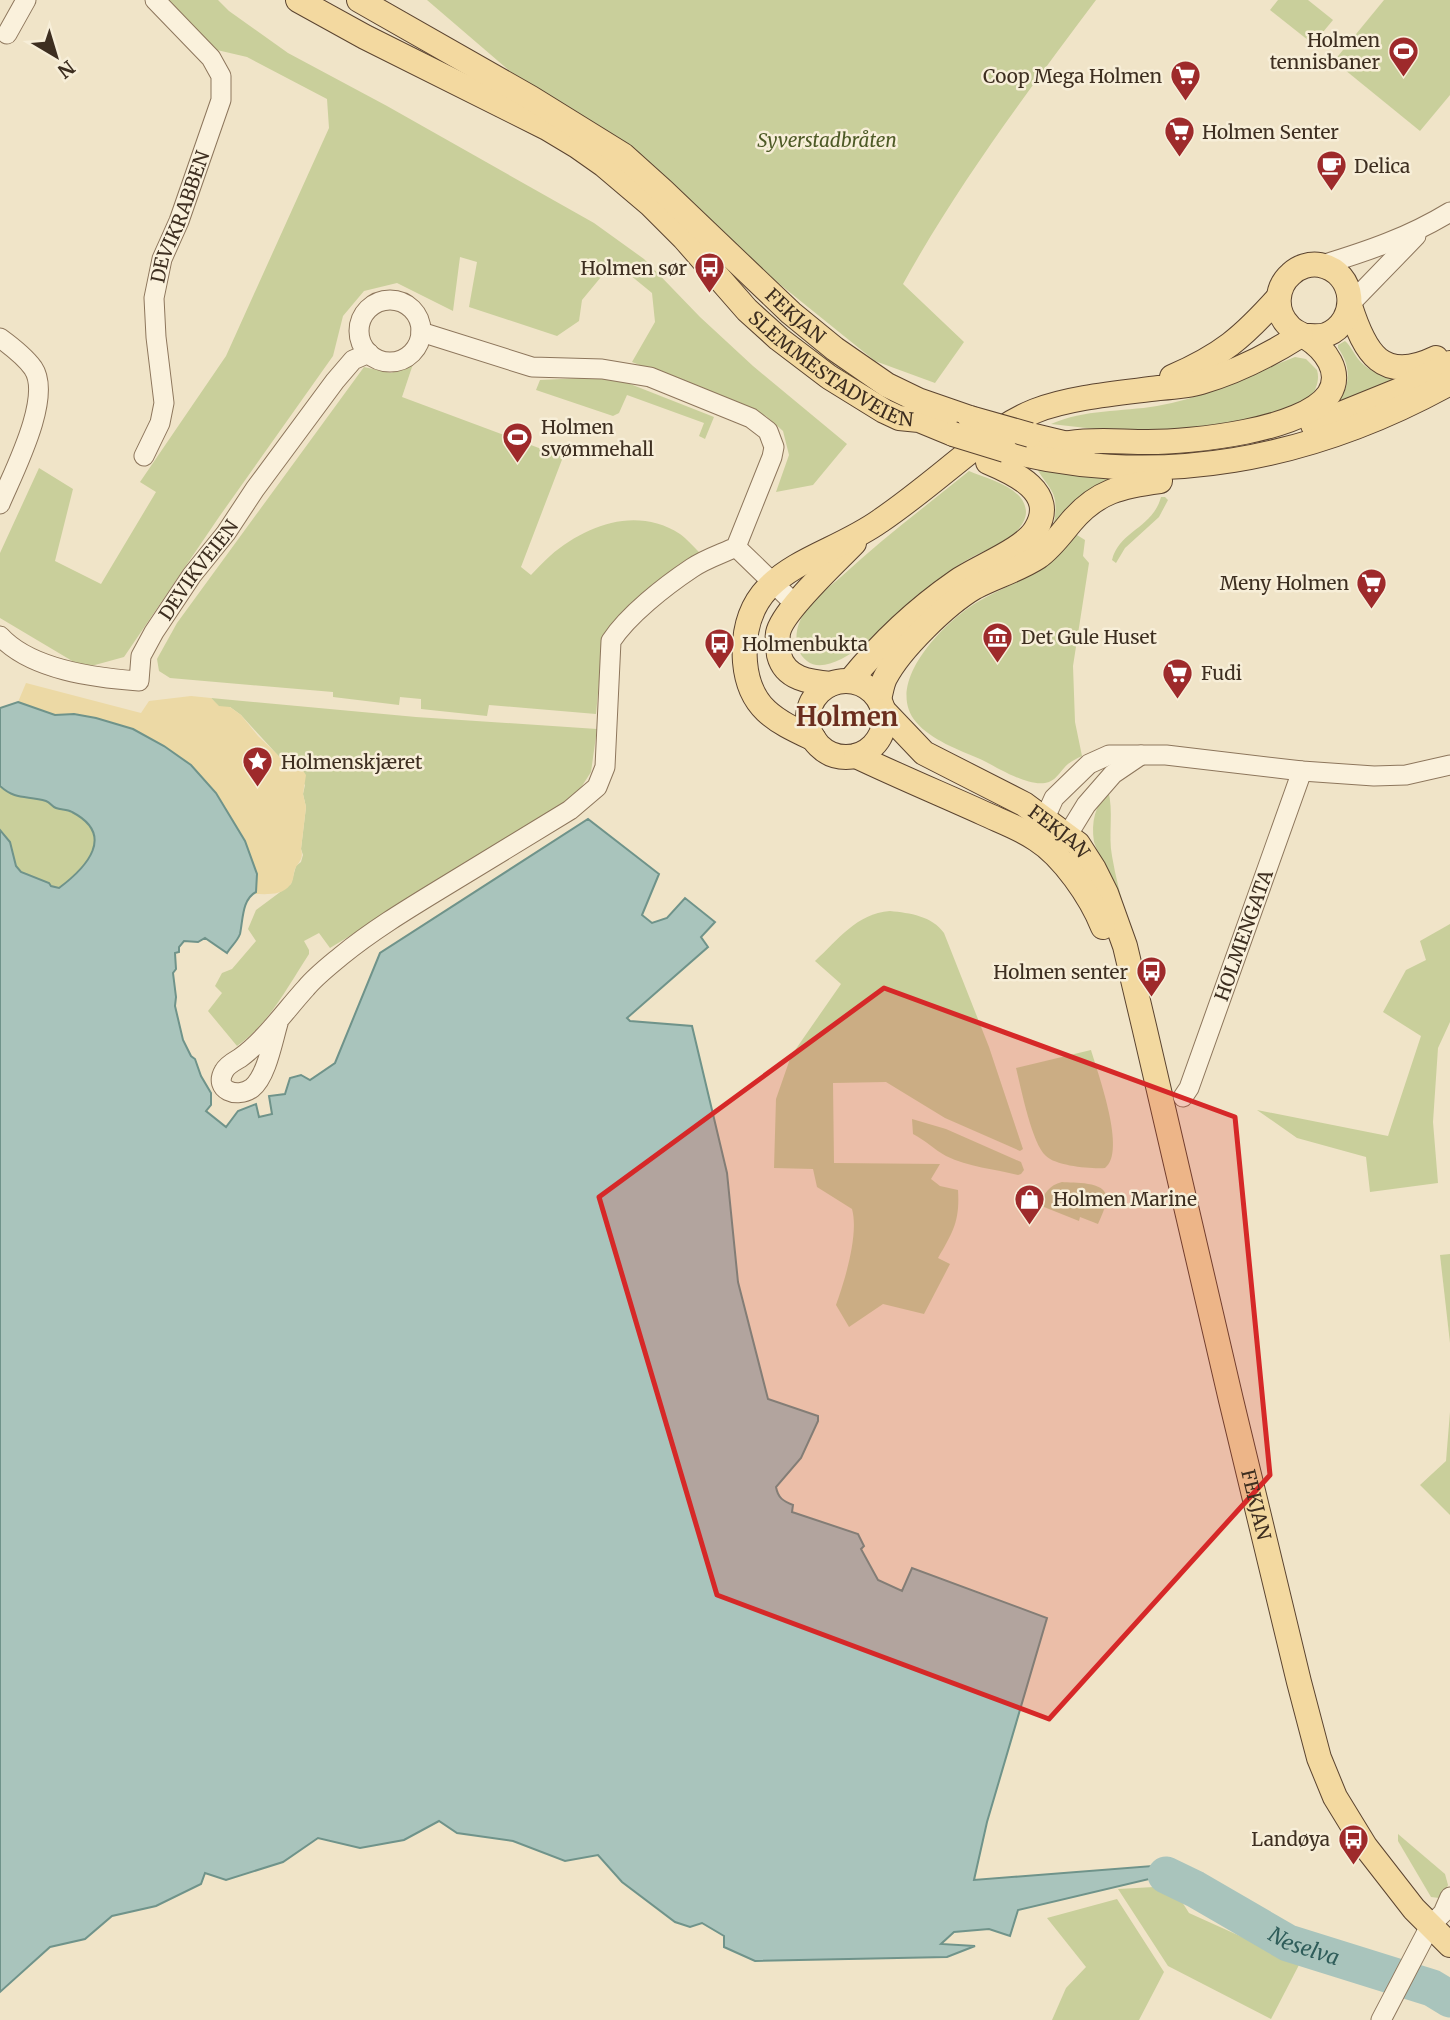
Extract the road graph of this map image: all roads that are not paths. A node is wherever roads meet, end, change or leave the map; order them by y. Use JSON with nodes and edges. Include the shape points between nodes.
{"nodes":[{"id":1,"x":26,"y":0,"type":"edge"},
{"id":2,"x":155,"y":0,"type":"edge"},
{"id":3,"x":298,"y":0,"type":"edge"},
{"id":4,"x":359,"y":0,"type":"edge"},
{"id":5,"x":7,"y":34,"type":"dead end"},
{"id":6,"x":1450,"y":212,"type":"edge"},
{"id":7,"x":1424,"y":227,"type":"junction"},
{"id":8,"x":1322,"y":265,"type":"junction"},
{"id":9,"x":757,"y":281,"type":"joint"},
{"id":10,"x":1278,"y":298,"type":"junction"},
{"id":11,"x":1350,"y":305,"type":"junction"},
{"id":12,"x":421,"y":332,"type":"junction"},
{"id":13,"x":1303,"y":335,"type":"junction"},
{"id":14,"x":0,"y":338,"type":"edge"},
{"id":15,"x":835,"y":349,"type":"joint"},
{"id":16,"x":369,"y":353,"type":"junction"},
{"id":17,"x":1450,"y":355,"type":"edge"},
{"id":18,"x":1450,"y":363,"type":"edge"},
{"id":19,"x":1450,"y":383,"type":"edge"},
{"id":20,"x":1143,"y":390,"type":"junction"},
{"id":21,"x":955,"y":432,"type":"junction"},
{"id":22,"x":1069,"y":443,"type":"junction"},
{"id":23,"x":144,"y":456,"type":"dead end"},
{"id":24,"x":996,"y":456,"type":"junction"},
{"id":25,"x":1228,"y":462,"type":"junction"},
{"id":26,"x":0,"y":504,"type":"edge"},
{"id":27,"x":867,"y":530,"type":"junction"},
{"id":28,"x":736,"y":547,"type":"junction"},
{"id":29,"x":774,"y":582,"type":"junction"},
{"id":30,"x":795,"y":604,"type":"junction"},
{"id":31,"x":0,"y":636,"type":"edge"},
{"id":32,"x":841,"y":683,"type":"junction"},
{"id":33,"x":881,"y":705,"type":"junction"},
{"id":34,"x":814,"y":739,"type":"junction"},
{"id":35,"x":1142,"y":754,"type":"junction"},
{"id":36,"x":856,"y":755,"type":"junction"},
{"id":37,"x":1450,"y":765,"type":"edge"},
{"id":38,"x":1302,"y":771,"type":"junction"},
{"id":39,"x":1049,"y":835,"type":"junction"},
{"id":40,"x":278,"y":1020,"type":"dead end"},
{"id":41,"x":1184,"y":1097,"type":"dead end"},
{"id":42,"x":1450,"y":1897,"type":"edge"},
{"id":43,"x":1430,"y":1926,"type":"junction"},
{"id":44,"x":1450,"y":1944,"type":"edge"},
{"id":45,"x":1387,"y":2014,"type":"edge"}],
"edges":[{"from":1,"to":5,"type":"street"},
{"from":2,"to":23,"type":"street","name":"DEVIKRABBEN","via":[[211,58],[221,76],[221,100],[156,285],[156,337],[164,403]]},
{"from":3,"to":21,"type":"main road","name":"SLEMMESTADVEIEN","via":[[589,154],[659,213],[759,321],[829,377],[899,418]]},
{"from":4,"to":9,"type":"main road","name":"SLEMMESTADVEIEN","via":[[623,155]]},
{"from":6,"to":7,"type":"street"},
{"from":7,"to":8,"type":"street","via":[[1374,250]]},
{"from":7,"to":11,"type":"street"},
{"from":8,"to":10,"type":"main road","via":[[1293,272]]},
{"from":8,"to":11,"type":"main road","via":[[1338,273],[1348,286]]},
{"from":9,"to":15,"type":"main road","name":"FEKJAN"},
{"from":10,"to":13,"type":"main road","via":[[1288,326]]},
{"from":10,"to":20,"type":"main road","via":[[1222,352]]},
{"from":11,"to":13,"type":"main road","via":[[1342,325],[1325,335]]},
{"from":11,"to":17,"type":"main road","via":[[1366,346],[1385,364],[1412,367]]},
{"from":12,"to":16,"type":"street","via":[[415,350],[398,361],[377,359]]},
{"from":12,"to":16,"type":"street","via":[[409,306],[390,299],[380,302],[370,307],[360,324]]},
{"from":12,"to":28,"type":"street","via":[[532,367],[602,369],[650,377],[751,418],[768,431],[774,447]]},
{"from":13,"to":20,"type":"main road","via":[[1200,383]]},
{"from":13,"to":22,"type":"main road","via":[[1324,351],[1335,378],[1330,393],[1307,413],[1268,426],[1184,440]]},
{"from":14,"to":26,"type":"street","via":[[34,369],[39,394],[35,421]]},
{"from":15,"to":21,"type":"main road","name":"SLEMMESTADVEIEN","via":[[887,385],[926,403]]},
{"from":16,"to":31,"type":"street","name":"DEVIKVEIEN","via":[[353,359],[335,381],[192,575],[154,632],[142,656],[139,681],[84,675],[40,663]]},
{"from":18,"to":22,"type":"main road","name":"SLEMMESTADVEIEN","via":[[1339,416],[1262,439],[1153,453],[1088,449]]},
{"from":19,"to":25,"type":"main road","name":"SLEMMESTADVEIEN","via":[[1360,426]]},
{"from":20,"to":27,"type":"main road","via":[[1055,404],[1021,416]]},
{"from":21,"to":22,"type":"main road","name":"SLEMMESTADVEIEN","bridge":true,"via":[[1030,435]]},
{"from":21,"to":24,"type":"main road","name":"SLEMMESTADVEIEN","bridge":true},
{"from":24,"to":25,"type":"main road","name":"SLEMMESTADVEIEN","via":[[1132,469]]},
{"from":24,"to":32,"type":"main road","via":[[1033,489],[1042,510],[1035,531],[930,602]]},
{"from":25,"to":33,"type":"main road","via":[[1185,478],[1122,487],[1092,501],[1040,555],[974,588],[940,614],[905,650],[886,678]]},
{"from":27,"to":29,"type":"main road","via":[[796,565]]},
{"from":27,"to":30,"type":"main road"},
{"from":28,"to":29,"type":"street"},
{"from":28,"to":40,"type":"street","via":[[693,567],[635,612],[611,641],[605,767],[597,788],[570,810],[387,921],[324,970]]},
{"from":29,"to":30,"type":"street"},
{"from":29,"to":34,"type":"main road","via":[[746,624],[748,680],[752,693],[774,719]]},
{"from":30,"to":32,"type":"main road","via":[[778,631],[782,664],[808,682]]},
{"from":32,"to":33,"type":"main road","via":[[861,684]]},
{"from":32,"to":34,"type":"main road","via":[[820,691],[813,702],[809,715]]},
{"from":33,"to":36,"type":"main road","via":[[881,733],[867,751]]},
{"from":33,"to":39,"type":"main road","name":"FEKJAN","via":[[924,753],[1024,804]]},
{"from":34,"to":36,"type":"main road","via":[[832,754]]},
{"from":35,"to":38,"type":"street"},
{"from":35,"to":39,"type":"street","via":[[1113,774],[1086,805]]},
{"from":35,"to":39,"type":"street","via":[[1109,755],[1089,764],[1054,798]]},
{"from":36,"to":39,"type":"main road","name":"FEKJAN","via":[[965,805]]},
{"from":37,"to":38,"type":"street","via":[[1406,775]]},
{"from":38,"to":41,"type":"street","name":"HOLMENGATA"},
{"from":39,"to":43,"type":"main road","name":"FEKJAN","via":[[1092,903],[1144,1026],[1319,1758],[1335,1797],[1364,1846]]},
{"from":42,"to":43,"type":"street"},
{"from":43,"to":44,"type":"main road","name":"FEKJAN"},
{"from":43,"to":45,"type":"street"}]}
